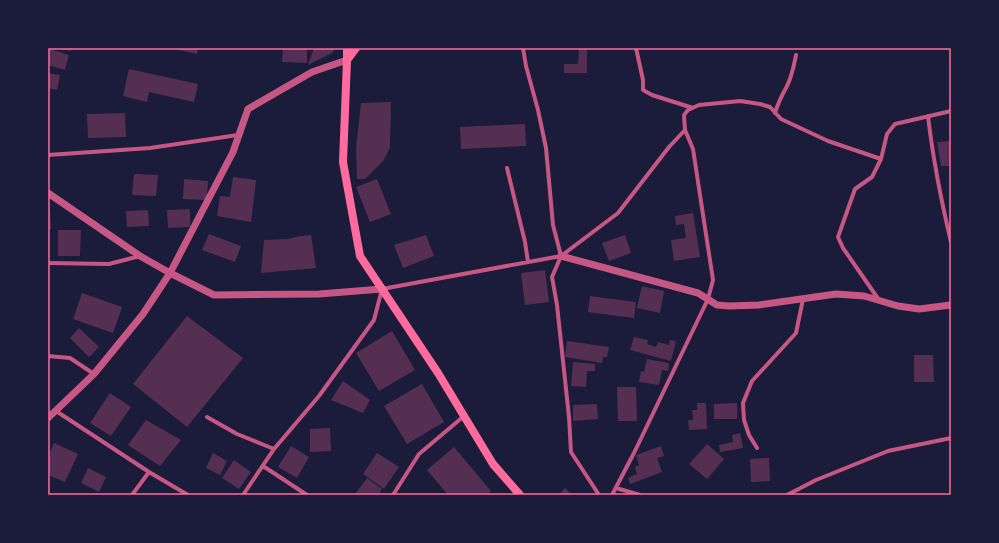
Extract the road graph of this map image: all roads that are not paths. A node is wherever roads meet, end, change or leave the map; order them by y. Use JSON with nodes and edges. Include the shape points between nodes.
{"nodes":[{"id":1,"x":347,"y":48,"type":"edge"},
{"id":2,"x":356,"y":48,"type":"edge"},
{"id":3,"x":524,"y":48,"type":"edge"},
{"id":4,"x":636,"y":48,"type":"edge"},
{"id":5,"x":796,"y":55,"type":"dead end"},
{"id":6,"x":348,"y":60,"type":"junction"},
{"id":7,"x":693,"y":108,"type":"junction"},
{"id":8,"x":951,"y":111,"type":"edge"},
{"id":9,"x":775,"y":113,"type":"junction"},
{"id":10,"x":928,"y":116,"type":"junction"},
{"id":11,"x":685,"y":130,"type":"junction"},
{"id":12,"x":238,"y":135,"type":"junction"},
{"id":13,"x":48,"y":155,"type":"edge"},
{"id":14,"x":881,"y":159,"type":"junction"},
{"id":15,"x":507,"y":168,"type":"dead end"},
{"id":16,"x":48,"y":193,"type":"edge"},
{"id":17,"x":951,"y":242,"type":"edge"},
{"id":18,"x":140,"y":256,"type":"junction"},
{"id":19,"x":561,"y":256,"type":"junction"},
{"id":20,"x":528,"y":262,"type":"junction"},
{"id":21,"x":48,"y":263,"type":"edge"},
{"id":22,"x":170,"y":274,"type":"junction"},
{"id":23,"x":382,"y":289,"type":"junction"},
{"id":24,"x":708,"y":299,"type":"junction"},
{"id":25,"x":803,"y":299,"type":"junction"},
{"id":26,"x":879,"y":300,"type":"junction"},
{"id":27,"x":951,"y":305,"type":"edge"},
{"id":28,"x":48,"y":356,"type":"edge"},
{"id":29,"x":94,"y":374,"type":"junction"},
{"id":30,"x":56,"y":411,"type":"junction"},
{"id":31,"x":207,"y":416,"type":"dead end"},
{"id":32,"x":464,"y":416,"type":"junction"},
{"id":33,"x":48,"y":418,"type":"edge"},
{"id":34,"x":951,"y":438,"type":"edge"},
{"id":35,"x":757,"y":448,"type":"dead end"},
{"id":36,"x":274,"y":449,"type":"junction"},
{"id":37,"x":263,"y":466,"type":"junction"},
{"id":38,"x":150,"y":472,"type":"junction"},
{"id":39,"x":616,"y":488,"type":"junction"},
{"id":40,"x":132,"y":495,"type":"edge"},
{"id":41,"x":188,"y":495,"type":"edge"},
{"id":42,"x":243,"y":495,"type":"edge"},
{"id":43,"x":307,"y":495,"type":"edge"},
{"id":44,"x":393,"y":495,"type":"edge"},
{"id":45,"x":520,"y":495,"type":"edge"},
{"id":46,"x":600,"y":495,"type":"edge"},
{"id":47,"x":612,"y":495,"type":"edge"},
{"id":48,"x":640,"y":495,"type":"edge"},
{"id":49,"x":787,"y":495,"type":"edge"}],
"edges":[{"from":1,"to":6,"type":"main road"},
{"from":2,"to":6,"type":"main road"},
{"from":3,"to":19,"type":"street","via":[[546,148],[553,225]]},
{"from":4,"to":7,"type":"street","via":[[643,90]]},
{"from":5,"to":9,"type":"street"},
{"from":6,"to":12,"type":"street","via":[[312,72],[248,110]]},
{"from":6,"to":23,"type":"main road","via":[[343,162],[360,256]]},
{"from":7,"to":9,"type":"street","via":[[740,100],[770,107]]},
{"from":7,"to":11,"type":"street","via":[[684,115]]},
{"from":8,"to":10,"type":"street"},
{"from":9,"to":14,"type":"street","via":[[781,119],[828,141]]},
{"from":10,"to":14,"type":"street","via":[[895,124],[887,134]]},
{"from":10,"to":17,"type":"street","via":[[933,156]]},
{"from":11,"to":19,"type":"street","via":[[618,213]]},
{"from":11,"to":24,"type":"street","via":[[694,149],[713,280]]},
{"from":12,"to":13,"type":"street","via":[[150,148]]},
{"from":12,"to":22,"type":"street","via":[[233,152]]},
{"from":14,"to":26,"type":"street","via":[[872,177],[855,189],[838,237]]},
{"from":15,"to":20,"type":"street"},
{"from":16,"to":18,"type":"street"},
{"from":18,"to":21,"type":"street","via":[[109,264]]},
{"from":18,"to":22,"type":"street"},
{"from":19,"to":20,"type":"street"},
{"from":19,"to":24,"type":"street","via":[[698,293]]},
{"from":19,"to":46,"type":"street","via":[[552,277],[571,452]]},
{"from":20,"to":23,"type":"street"},
{"from":22,"to":23,"type":"street","via":[[214,295],[319,294]]},
{"from":22,"to":29,"type":"street","via":[[143,314]]},
{"from":23,"to":32,"type":"main road"},
{"from":23,"to":36,"type":"street","via":[[374,320],[319,396]]},
{"from":24,"to":25,"type":"street","via":[[717,305],[729,306]]},
{"from":24,"to":39,"type":"street"},
{"from":25,"to":26,"type":"street","via":[[836,294]]},
{"from":25,"to":35,"type":"street","via":[[796,333],[752,381],[743,403],[744,420]]},
{"from":26,"to":27,"type":"street","via":[[920,309]]},
{"from":28,"to":29,"type":"street","via":[[70,358]]},
{"from":29,"to":30,"type":"street"},
{"from":30,"to":33,"type":"street"},
{"from":30,"to":38,"type":"street"},
{"from":31,"to":36,"type":"street","via":[[237,434]]},
{"from":32,"to":44,"type":"street","via":[[418,454]]},
{"from":32,"to":45,"type":"main road","via":[[493,464]]},
{"from":34,"to":49,"type":"street","via":[[888,452],[816,480]]},
{"from":36,"to":37,"type":"street"},
{"from":37,"to":42,"type":"street"},
{"from":37,"to":43,"type":"street"},
{"from":38,"to":40,"type":"street"},
{"from":38,"to":41,"type":"street"},
{"from":39,"to":47,"type":"street"},
{"from":39,"to":48,"type":"street"}]}
